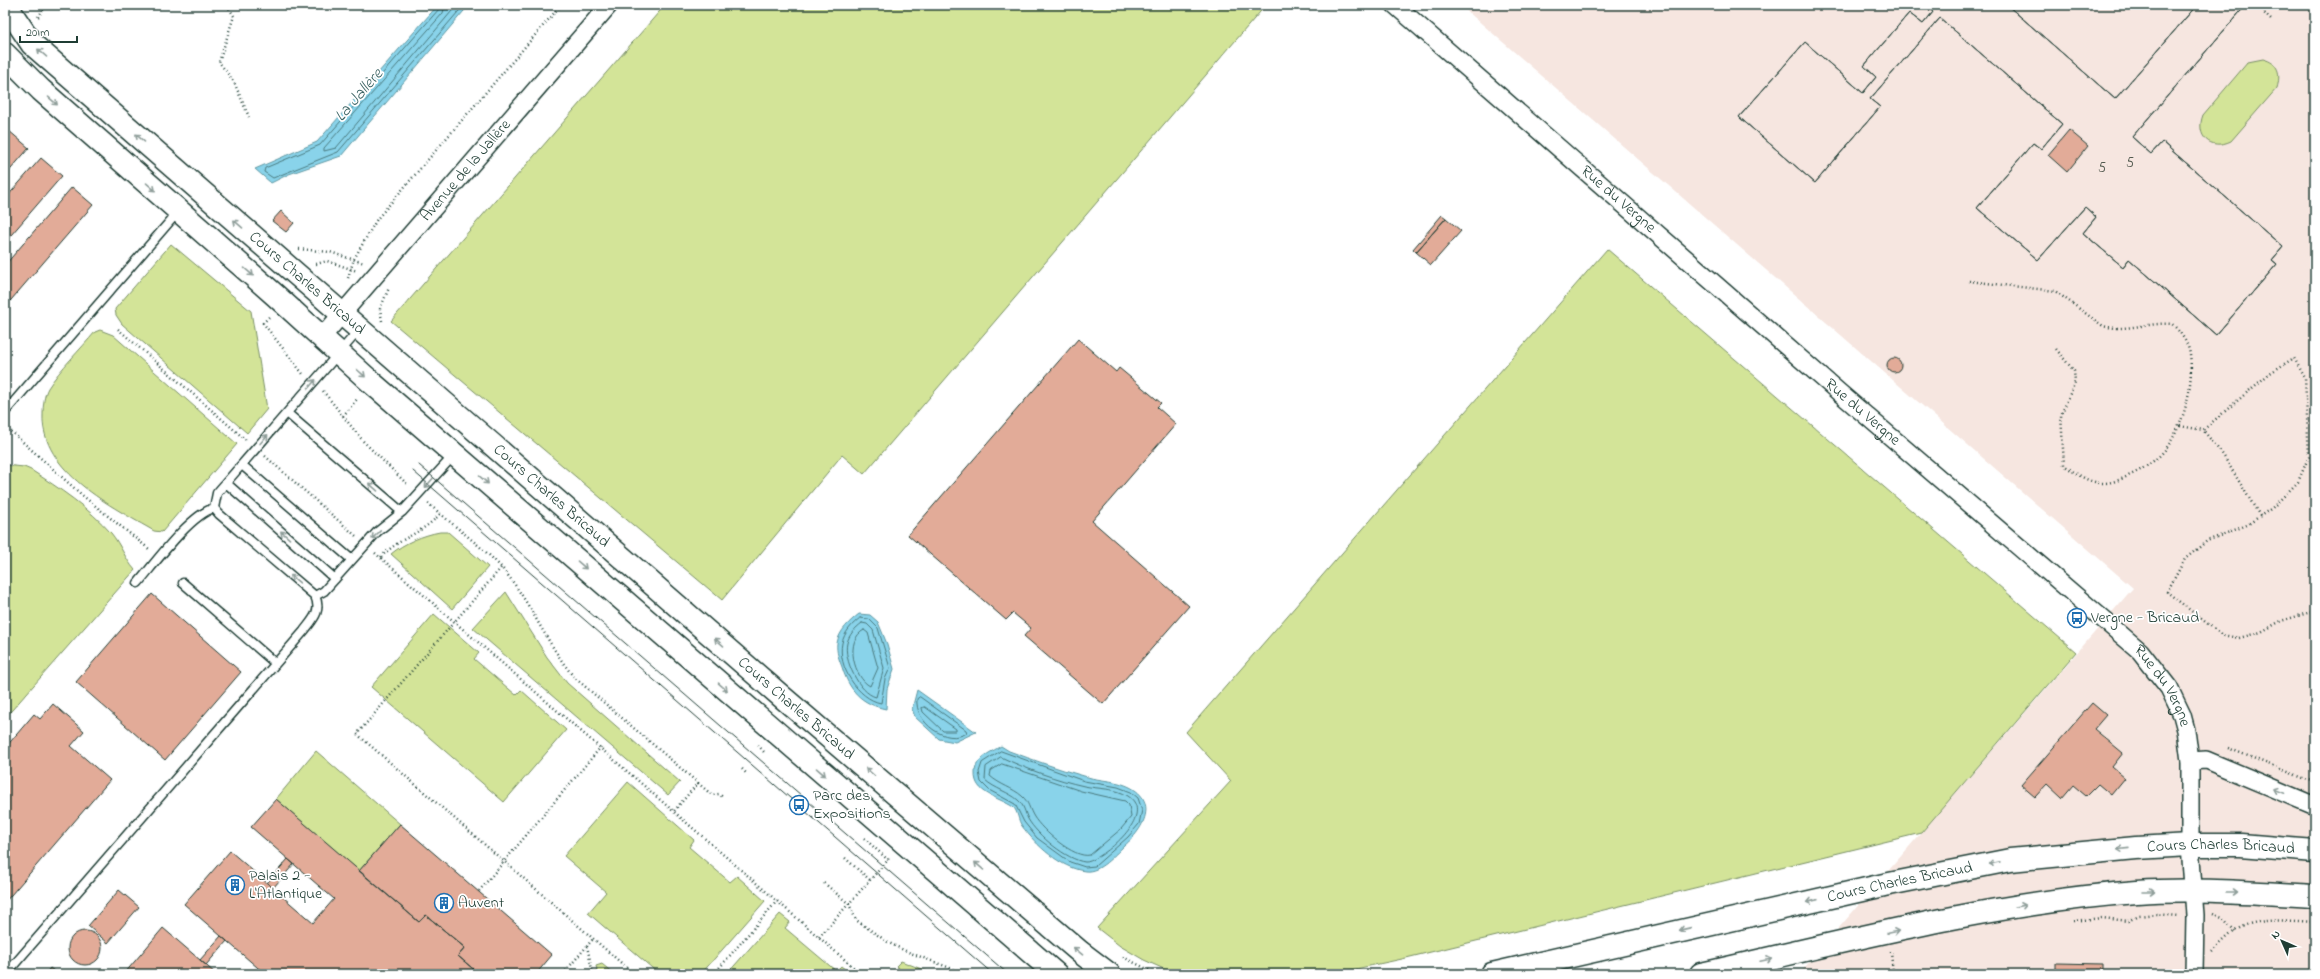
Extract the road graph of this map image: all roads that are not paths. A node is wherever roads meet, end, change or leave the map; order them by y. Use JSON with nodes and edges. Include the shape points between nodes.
{"nodes":[{"id":1,"x":9,"y":5,"type":"edge"},
{"id":2,"x":609,"y":5,"type":"edge"},
{"id":3,"x":1395,"y":5,"type":"edge"},
{"id":4,"x":5,"y":54,"type":"edge"},
{"id":5,"x":179,"y":211,"type":"junction"},
{"id":6,"x":342,"y":314,"type":"junction"},
{"id":7,"x":360,"y":329,"type":"junction"},
{"id":8,"x":322,"y":337,"type":"junction"},
{"id":9,"x":339,"y":353,"type":"junction"},
{"id":10,"x":5,"y":412,"type":"edge"},
{"id":11,"x":287,"y":413,"type":"junction"},
{"id":12,"x":455,"y":454,"type":"junction"},
{"id":13,"x":242,"y":465,"type":"junction"},
{"id":14,"x":226,"y":483,"type":"junction"},
{"id":15,"x":214,"y":508,"type":"junction"},
{"id":16,"x":402,"y":512,"type":"junction"},
{"id":17,"x":352,"y":560,"type":"junction"},
{"id":18,"x":335,"y":579,"type":"junction"},
{"id":19,"x":138,"y":583,"type":"dead end"},
{"id":20,"x":183,"y":583,"type":"dead end"},
{"id":21,"x":315,"y":596,"type":"junction"},
{"id":22,"x":275,"y":664,"type":"junction"},
{"id":23,"x":2190,"y":761,"type":"junction"},
{"id":24,"x":2315,"y":806,"type":"edge"},
{"id":25,"x":2190,"y":845,"type":"junction"},
{"id":26,"x":2315,"y":851,"type":"edge"},
{"id":27,"x":2193,"y":892,"type":"junction"},
{"id":28,"x":2315,"y":896,"type":"edge"},
{"id":29,"x":2194,"y":973,"type":"edge"},
{"id":30,"x":6,"y":974,"type":"edge"},
{"id":31,"x":1056,"y":974,"type":"edge"},
{"id":32,"x":1109,"y":974,"type":"edge"},
{"id":33,"x":1492,"y":974,"type":"edge"},
{"id":34,"x":1700,"y":974,"type":"edge"}],
"edges":[{"from":6,"to":1,"type":"main road","name":"Cours Charles Bricaud","one_way":true,"via":[[32,44]]},
{"from":2,"to":6,"type":"street","name":"Avenue de la Jallère"},
{"from":3,"to":23,"type":"street","name":"Rue du Vergne","via":[[2140,651],[2169,688],[2182,715]]},
{"from":4,"to":5,"type":"main road","name":"Cours Charles Bricaud","one_way":true,"via":[[41,90]]},
{"from":5,"to":8,"type":"main road","name":"Cours Charles Bricaud","one_way":true},
{"from":5,"to":10,"type":"lane"},
{"from":6,"to":7,"type":"main road","name":"Cours Charles Bricaud"},
{"from":6,"to":8,"type":"street","name":"Avenue de la Jallère"},
{"from":7,"to":9,"type":"lane"},
{"from":32,"to":7,"type":"main road","name":"Cours Charles Bricaud","one_way":true,"via":[[878,779]]},
{"from":8,"to":9,"type":"main road","name":"Cours Charles Bricaud"},
{"from":11,"to":9,"type":"lane","one_way":true},
{"from":9,"to":12,"type":"main road","name":"Cours Charles Bricaud","one_way":true},
{"from":13,"to":11,"type":"lane","one_way":true},
{"from":16,"to":11,"type":"lane","one_way":true},
{"from":12,"to":16,"type":"lane","one_way":true},
{"from":12,"to":31,"type":"main road","name":"Cours Charles Bricaud","one_way":true},
{"from":13,"to":14,"type":"lane"},
{"from":13,"to":17,"type":"lane"},
{"from":14,"to":15,"type":"lane","via":[[217,493]]},
{"from":18,"to":14,"type":"lane","one_way":true},
{"from":15,"to":19,"type":"lane","via":[[207,510],[190,523]]},
{"from":21,"to":15,"type":"lane","one_way":true},
{"from":16,"to":17,"type":"lane","one_way":true},
{"from":17,"to":18,"type":"lane"},
{"from":18,"to":21,"type":"lane"},
{"from":20,"to":22,"type":"lane"},
{"from":21,"to":22,"type":"lane","via":[[319,604],[316,616]]},
{"from":22,"to":30,"type":"lane"},
{"from":24,"to":23,"type":"street","one_way":true,"via":[[2206,760]]},
{"from":23,"to":25,"type":"street","name":"Rue du Vergne"},
{"from":25,"to":26,"type":"main road","name":"Cours Charles Bricaud"},
{"from":25,"to":27,"type":"street","name":"Rue du Vergne"},
{"from":25,"to":33,"type":"main road","name":"Cours Charles Bricaud","one_way":true,"via":[[2010,860],[1876,887]]},
{"from":27,"to":28,"type":"main road","one_way":true},
{"from":27,"to":29,"type":"street","name":"Rue du Vergne"},
{"from":34,"to":27,"type":"main road","one_way":true,"via":[[2038,903],[2138,892]]}]}
